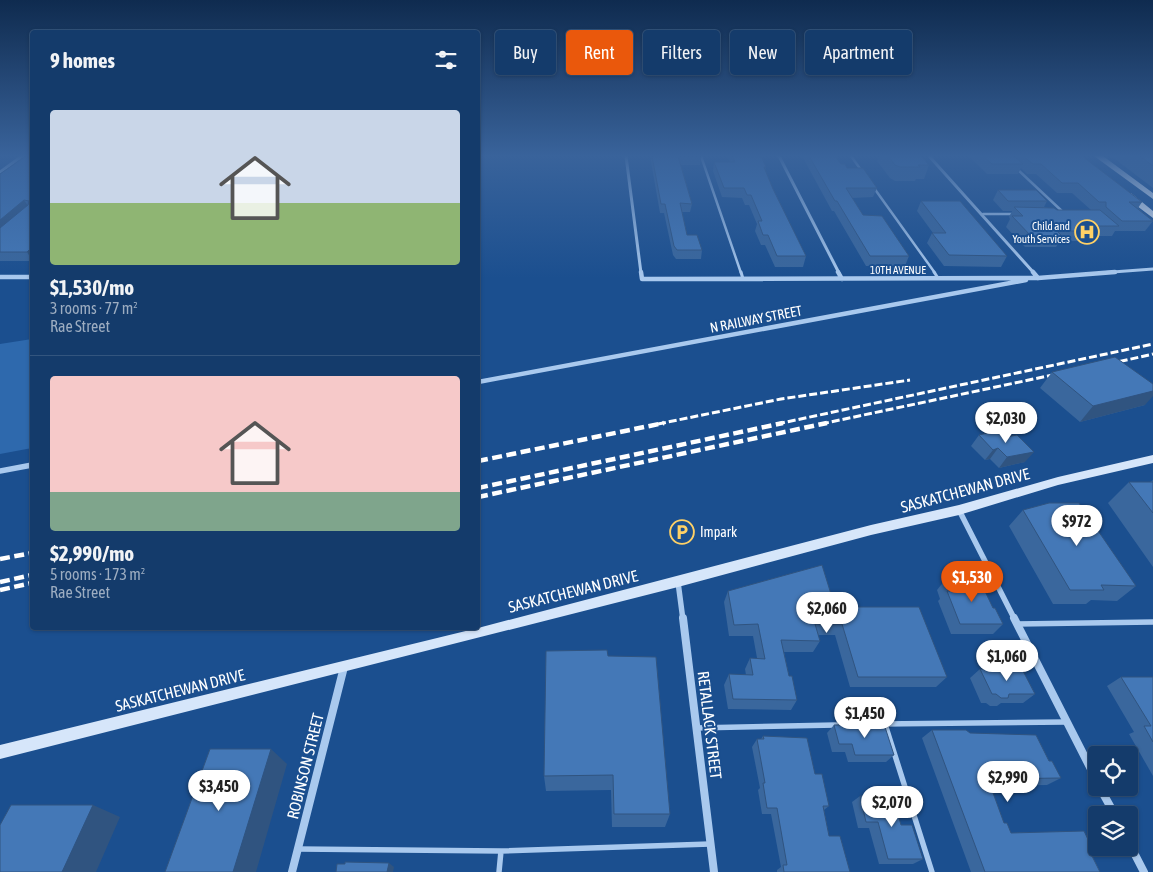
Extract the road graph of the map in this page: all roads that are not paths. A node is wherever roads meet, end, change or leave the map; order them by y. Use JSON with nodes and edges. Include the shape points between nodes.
{"nodes":[{"id":1,"x":631,"y":197,"type":"edge"},
{"id":2,"x":715,"y":197,"type":"edge"},
{"id":3,"x":800,"y":197,"type":"edge"},
{"id":4,"x":881,"y":197,"type":"edge"},
{"id":5,"x":966,"y":197,"type":"edge"},
{"id":6,"x":1046,"y":197,"type":"edge"},
{"id":7,"x":1130,"y":197,"type":"edge"},
{"id":8,"x":982,"y":214,"type":"junction"},
{"id":9,"x":1020,"y":214,"type":"edge"},
{"id":10,"x":1057,"y":215,"type":"edge"},
{"id":11,"x":1153,"y":215,"type":"edge"},
{"id":12,"x":1153,"y":269,"type":"edge"},
{"id":13,"x":0,"y":277,"type":"edge"},
{"id":14,"x":30,"y":277,"type":"edge"},
{"id":15,"x":938,"y":278,"type":"junction"},
{"id":16,"x":1038,"y":278,"type":"junction"},
{"id":17,"x":743,"y":279,"type":"junction"},
{"id":18,"x":842,"y":279,"type":"junction"},
{"id":19,"x":480,"y":382,"type":"edge"},
{"id":20,"x":1153,"y":459,"type":"edge"},
{"id":21,"x":30,"y":465,"type":"edge"},
{"id":22,"x":0,"y":471,"type":"edge"},
{"id":23,"x":959,"y":510,"type":"junction"},
{"id":24,"x":678,"y":582,"type":"junction"},
{"id":25,"x":1153,"y":622,"type":"edge"},
{"id":26,"x":1017,"y":624,"type":"junction"},
{"id":27,"x":344,"y":666,"type":"junction"},
{"id":28,"x":1067,"y":722,"type":"junction"},
{"id":29,"x":875,"y":724,"type":"edge"},
{"id":30,"x":885,"y":724,"type":"junction"},
{"id":31,"x":845,"y":725,"type":"edge"},
{"id":32,"x":696,"y":728,"type":"junction"},
{"id":33,"x":0,"y":752,"type":"edge"},
{"id":34,"x":1088,"y":764,"type":"edge"},
{"id":35,"x":710,"y":844,"type":"junction"},
{"id":36,"x":298,"y":850,"type":"junction"},
{"id":37,"x":501,"y":851,"type":"junction"},
{"id":38,"x":1136,"y":856,"type":"edge"},
{"id":39,"x":292,"y":872,"type":"edge"},
{"id":40,"x":499,"y":872,"type":"edge"},
{"id":41,"x":714,"y":872,"type":"edge"},
{"id":42,"x":932,"y":872,"type":"edge"},
{"id":43,"x":1144,"y":872,"type":"edge"}],
"edges":[{"from":1,"to":17,"type":"street","name":"10TH AVENUE","via":[[642,279]]},
{"from":2,"to":17,"type":"lane"},
{"from":3,"to":18,"type":"street"},
{"from":4,"to":15,"type":"lane"},
{"from":5,"to":8,"type":"street"},
{"from":6,"to":10,"type":"lane","via":[[1066,215]]},
{"from":7,"to":11,"type":"main road"},
{"from":8,"to":9,"type":"lane"},
{"from":8,"to":16,"type":"street"},
{"from":12,"to":16,"type":"street","name":"10TH AVENUE"},
{"from":13,"to":14,"type":"street"},
{"from":15,"to":16,"type":"street","name":"10TH AVENUE"},
{"from":15,"to":18,"type":"street","name":"10TH AVENUE"},
{"from":16,"to":19,"type":"street","name":"N RAILWAY STREET"},
{"from":17,"to":18,"type":"street","name":"10TH AVENUE"},
{"from":20,"to":23,"type":"main road","name":"SASKATCHEWAN DRIVE","via":[[1058,481]]},
{"from":21,"to":22,"type":"street"},
{"from":23,"to":24,"type":"main road","name":"SASKATCHEWAN DRIVE"},
{"from":23,"to":26,"type":"street"},
{"from":24,"to":27,"type":"main road","name":"SASKATCHEWAN DRIVE"},
{"from":24,"to":32,"type":"street","name":"RETALLACK STREET"},
{"from":25,"to":26,"type":"lane"},
{"from":26,"to":28,"type":"street"},
{"from":27,"to":33,"type":"main road","name":"SASKATCHEWAN DRIVE"},
{"from":27,"to":36,"type":"street","name":"ROBINSON STREET"},
{"from":28,"to":30,"type":"lane"},
{"from":28,"to":34,"type":"street"},
{"from":29,"to":30,"type":"lane"},
{"from":30,"to":42,"type":"lane"},
{"from":31,"to":32,"type":"lane"},
{"from":32,"to":35,"type":"street","name":"RETALLACK STREET"},
{"from":35,"to":37,"type":"lane"},
{"from":35,"to":41,"type":"street","name":"RETALLACK STREET"},
{"from":36,"to":37,"type":"lane"},
{"from":36,"to":39,"type":"street","name":"ROBINSON STREET"},
{"from":37,"to":40,"type":"lane"},
{"from":38,"to":43,"type":"street"}]}
